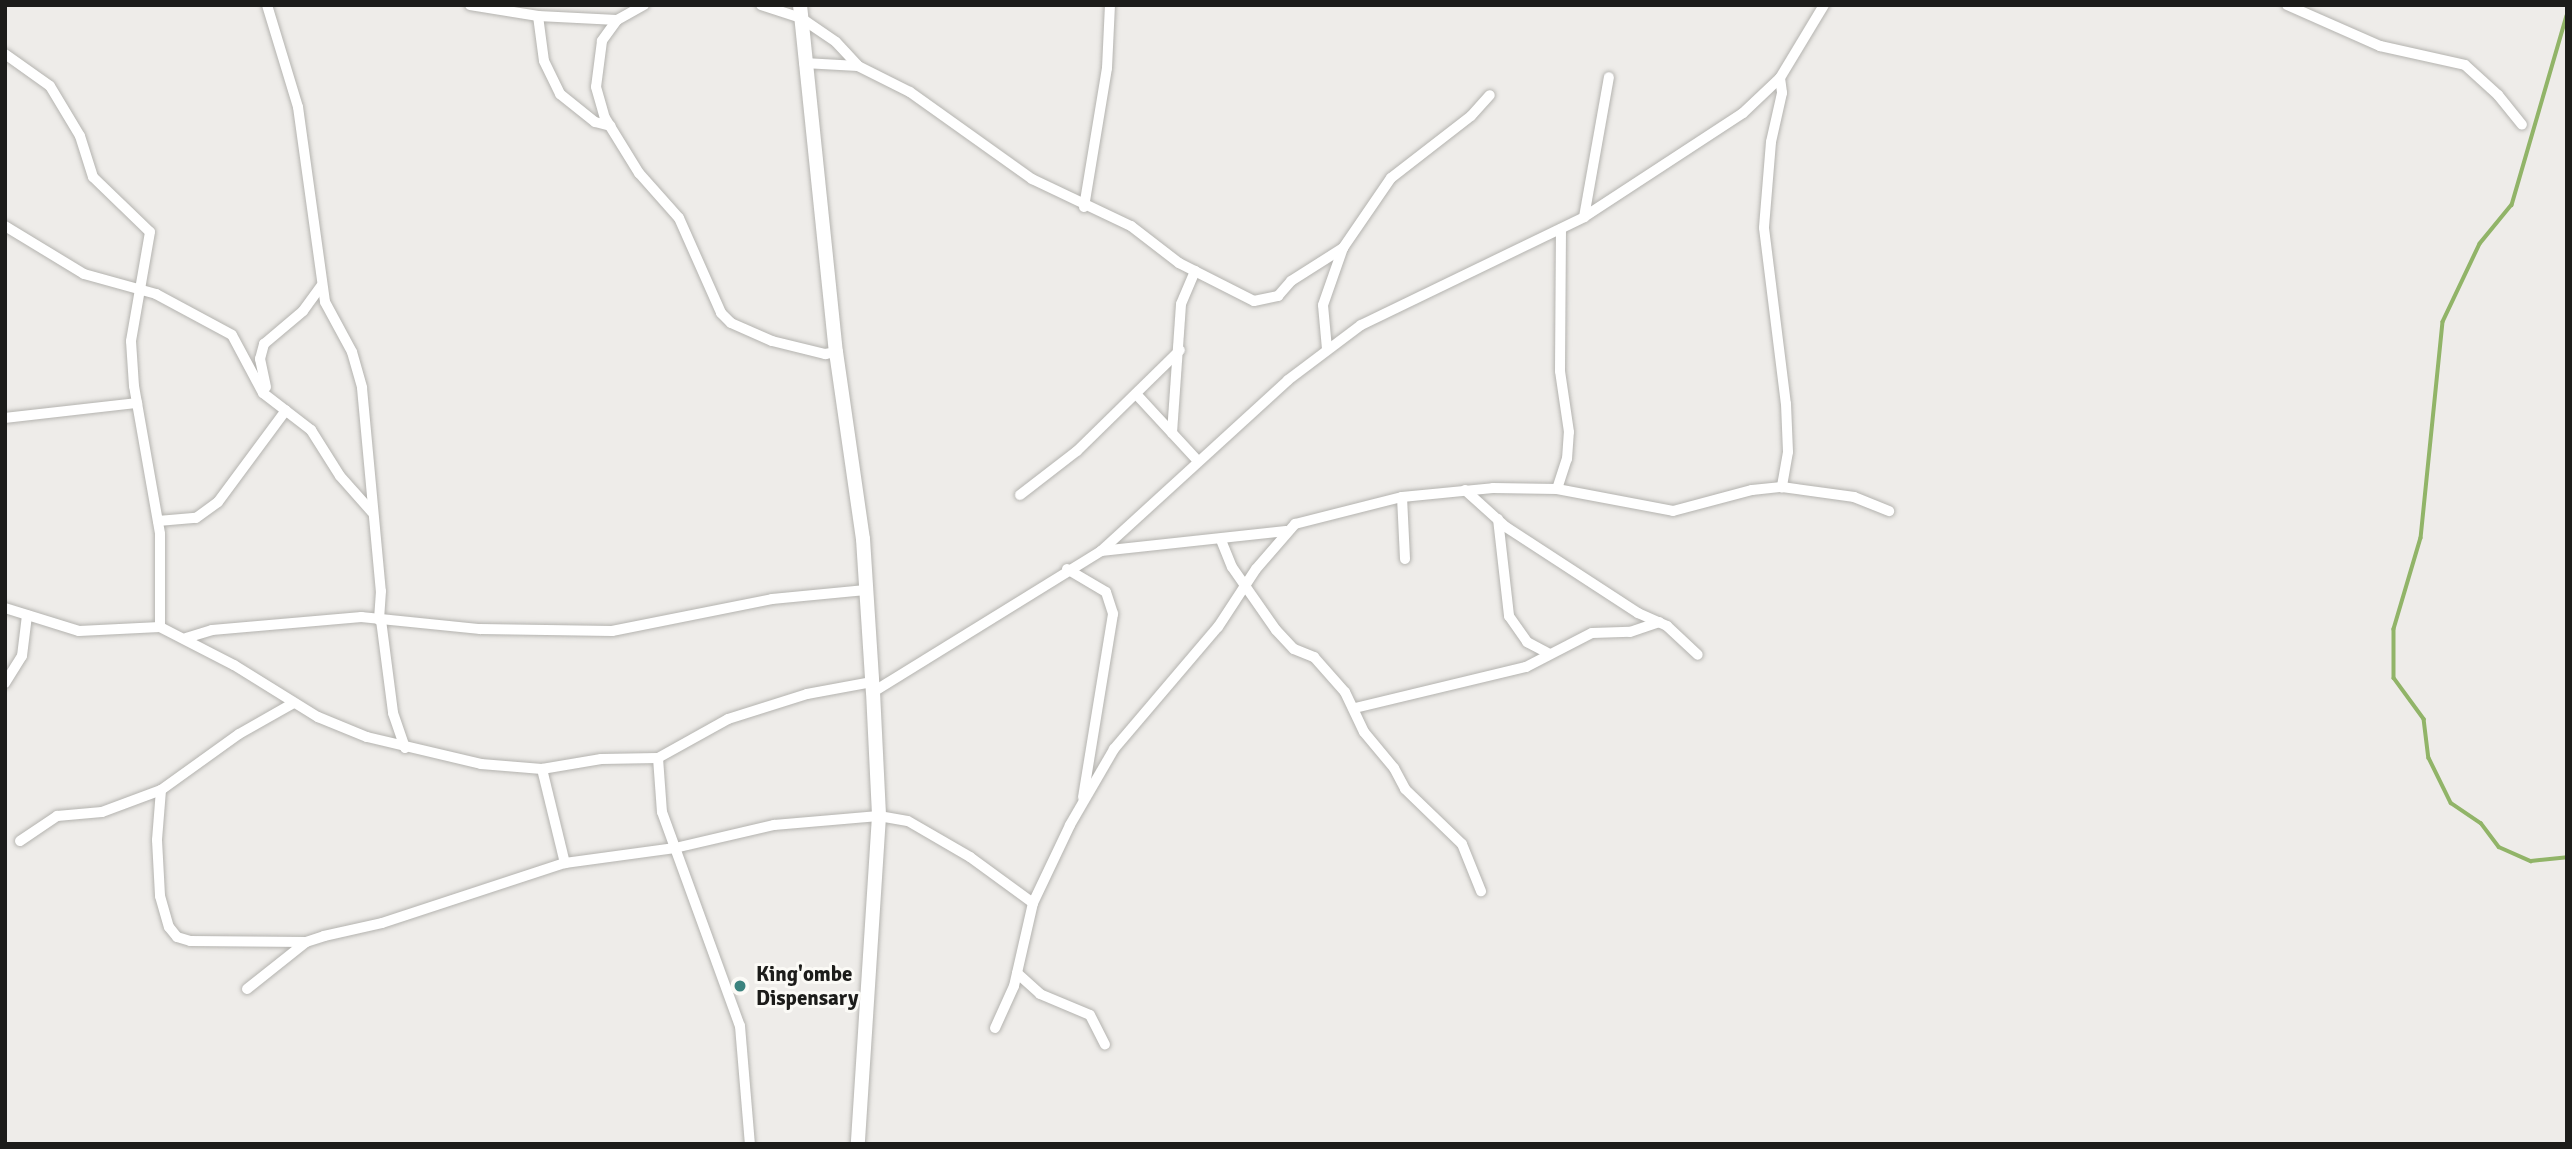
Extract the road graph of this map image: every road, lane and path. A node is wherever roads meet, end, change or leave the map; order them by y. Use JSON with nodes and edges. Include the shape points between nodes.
{"nodes":[{"id":1,"x":267,"y":5,"type":"edge"},
{"id":2,"x":470,"y":5,"type":"edge"},
{"id":3,"x":644,"y":5,"type":"edge"},
{"id":4,"x":761,"y":5,"type":"edge"},
{"id":5,"x":1110,"y":5,"type":"edge"},
{"id":6,"x":1824,"y":5,"type":"edge"},
{"id":7,"x":2287,"y":5,"type":"edge"},
{"id":8,"x":800,"y":12,"type":"edge"},
{"id":9,"x":538,"y":16,"type":"junction"},
{"id":10,"x":617,"y":20,"type":"junction"},
{"id":11,"x":5,"y":54,"type":"edge"},
{"id":12,"x":804,"y":64,"type":"junction"},
{"id":13,"x":858,"y":66,"type":"junction"},
{"id":14,"x":1609,"y":77,"type":"dead end"},
{"id":15,"x":1780,"y":78,"type":"junction"},
{"id":16,"x":1490,"y":95,"type":"dead end"},
{"id":17,"x":2522,"y":125,"type":"dead end"},
{"id":18,"x":611,"y":126,"type":"junction"},
{"id":19,"x":1084,"y":206,"type":"junction"},
{"id":20,"x":1584,"y":217,"type":"junction"},
{"id":21,"x":5,"y":226,"type":"edge"},
{"id":22,"x":1561,"y":229,"type":"junction"},
{"id":23,"x":1343,"y":248,"type":"junction"},
{"id":24,"x":1195,"y":271,"type":"junction"},
{"id":25,"x":321,"y":286,"type":"junction"},
{"id":26,"x":136,"y":289,"type":"junction"},
{"id":27,"x":1327,"y":349,"type":"junction"},
{"id":28,"x":1180,"y":350,"type":"junction"},
{"id":29,"x":836,"y":352,"type":"junction"},
{"id":30,"x":1137,"y":395,"type":"junction"},
{"id":31,"x":269,"y":398,"type":"junction"},
{"id":32,"x":137,"y":403,"type":"junction"},
{"id":33,"x":286,"y":410,"type":"junction"},
{"id":34,"x":5,"y":418,"type":"edge"},
{"id":35,"x":1172,"y":433,"type":"junction"},
{"id":36,"x":1198,"y":461,"type":"junction"},
{"id":37,"x":1782,"y":487,"type":"junction"},
{"id":38,"x":1557,"y":489,"type":"junction"},
{"id":39,"x":1465,"y":490,"type":"junction"},
{"id":40,"x":1020,"y":495,"type":"dead end"},
{"id":41,"x":1402,"y":496,"type":"junction"},
{"id":42,"x":1889,"y":511,"type":"dead end"},
{"id":43,"x":373,"y":513,"type":"junction"},
{"id":44,"x":1497,"y":519,"type":"junction"},
{"id":45,"x":158,"y":521,"type":"junction"},
{"id":46,"x":1287,"y":531,"type":"junction"},
{"id":47,"x":1221,"y":540,"type":"junction"},
{"id":48,"x":1101,"y":551,"type":"junction"},
{"id":49,"x":1405,"y":559,"type":"dead end"},
{"id":50,"x":1067,"y":569,"type":"junction"},
{"id":51,"x":1245,"y":586,"type":"junction"},
{"id":52,"x":866,"y":590,"type":"junction"},
{"id":53,"x":5,"y":608,"type":"edge"},
{"id":54,"x":27,"y":615,"type":"junction"},
{"id":55,"x":380,"y":620,"type":"junction"},
{"id":56,"x":1659,"y":622,"type":"junction"},
{"id":57,"x":160,"y":627,"type":"junction"},
{"id":58,"x":186,"y":638,"type":"junction"},
{"id":59,"x":1550,"y":654,"type":"junction"},
{"id":60,"x":1698,"y":655,"type":"dead end"},
{"id":61,"x":5,"y":683,"type":"edge"},
{"id":62,"x":873,"y":687,"type":"junction"},
{"id":63,"x":292,"y":704,"type":"junction"},
{"id":64,"x":1355,"y":709,"type":"junction"},
{"id":65,"x":405,"y":748,"type":"junction"},
{"id":66,"x":658,"y":758,"type":"junction"},
{"id":67,"x":542,"y":769,"type":"junction"},
{"id":68,"x":161,"y":790,"type":"junction"},
{"id":69,"x":1082,"y":804,"type":"junction"},
{"id":70,"x":879,"y":816,"type":"junction"},
{"id":71,"x":20,"y":841,"type":"dead end"},
{"id":72,"x":675,"y":848,"type":"junction"},
{"id":73,"x":565,"y":863,"type":"junction"},
{"id":74,"x":1481,"y":891,"type":"dead end"},
{"id":75,"x":1033,"y":902,"type":"junction"},
{"id":76,"x":306,"y":942,"type":"junction"},
{"id":77,"x":1017,"y":973,"type":"junction"},
{"id":78,"x":247,"y":989,"type":"dead end"},
{"id":79,"x":995,"y":1028,"type":"dead end"},
{"id":80,"x":1105,"y":1044,"type":"dead end"},
{"id":81,"x":750,"y":1144,"type":"edge"},
{"id":82,"x":858,"y":1144,"type":"edge"}],
"edges":[{"from":1,"to":25,"type":"street","via":[[298,107]]},
{"from":2,"to":9,"type":"street"},
{"from":3,"to":10,"type":"street"},
{"from":4,"to":8,"type":"street"},
{"from":5,"to":19,"type":"street","via":[[1107,68]]},
{"from":6,"to":15,"type":"street"},
{"from":7,"to":17,"type":"street","via":[[2380,46],[2465,65]]},
{"from":8,"to":12,"type":"street"},
{"from":8,"to":13,"type":"street"},
{"from":9,"to":10,"type":"street"},
{"from":9,"to":18,"type":"street","via":[[544,61],[560,94],[595,122]]},
{"from":10,"to":18,"type":"street","via":[[602,41],[596,73],[598,98]]},
{"from":11,"to":26,"type":"street","via":[[50,86],[80,136],[93,177],[147,227],[149,250]]},
{"from":12,"to":13,"type":"street"},
{"from":12,"to":29,"type":"street"},
{"from":13,"to":19,"type":"street","via":[[935,108],[1008,163]]},
{"from":14,"to":20,"type":"street"},
{"from":15,"to":20,"type":"street","via":[[1743,113]]},
{"from":15,"to":37,"type":"street","via":[[1782,93],[1770,153],[1764,228],[1786,404],[1788,452]]},
{"from":16,"to":23,"type":"street","via":[[1471,116],[1391,178]]},
{"from":18,"to":29,"type":"street","via":[[639,173],[678,218],[720,313],[731,323],[772,341],[825,354]]},
{"from":19,"to":24,"type":"street","via":[[1131,226]]},
{"from":20,"to":22,"type":"street"},
{"from":21,"to":26,"type":"street","via":[[84,274]]},
{"from":22,"to":27,"type":"street","via":[[1383,312]]},
{"from":22,"to":38,"type":"street","via":[[1560,371],[1570,432]]},
{"from":23,"to":24,"type":"street","via":[[1291,281],[1278,296],[1261,302]]},
{"from":23,"to":27,"type":"street","via":[[1323,305]]},
{"from":24,"to":28,"type":"street","via":[[1181,304]]},
{"from":25,"to":31,"type":"street","via":[[303,311],[264,344],[260,359]]},
{"from":25,"to":43,"type":"street","via":[[331,316],[352,352],[362,388]]},
{"from":26,"to":31,"type":"street","via":[[171,300],[232,335]]},
{"from":26,"to":32,"type":"street","via":[[131,341]]},
{"from":27,"to":36,"type":"street"},
{"from":28,"to":30,"type":"street"},
{"from":28,"to":35,"type":"street"},
{"from":29,"to":52,"type":"street"},
{"from":30,"to":35,"type":"street"},
{"from":30,"to":40,"type":"street"},
{"from":31,"to":33,"type":"street"},
{"from":32,"to":34,"type":"street"},
{"from":32,"to":45,"type":"street"},
{"from":33,"to":43,"type":"street","via":[[311,430],[340,476]]},
{"from":33,"to":45,"type":"street","via":[[218,502],[196,518]]},
{"from":35,"to":36,"type":"street"},
{"from":36,"to":48,"type":"street","via":[[1139,521]]},
{"from":37,"to":38,"type":"street","via":[[1752,490],[1673,511]]},
{"from":37,"to":42,"type":"street","via":[[1854,497]]},
{"from":38,"to":39,"type":"street"},
{"from":39,"to":41,"type":"street"},
{"from":39,"to":44,"type":"street"},
{"from":41,"to":46,"type":"street","via":[[1308,518]]},
{"from":41,"to":49,"type":"street"},
{"from":43,"to":55,"type":"street"},
{"from":44,"to":56,"type":"street","via":[[1619,601]]},
{"from":44,"to":59,"type":"street","via":[[1509,616],[1527,642]]},
{"from":45,"to":57,"type":"street","via":[[163,570]]},
{"from":46,"to":47,"type":"street"},
{"from":46,"to":51,"type":"street"},
{"from":47,"to":48,"type":"street"},
{"from":47,"to":51,"type":"street"},
{"from":48,"to":50,"type":"street"},
{"from":50,"to":62,"type":"street"},
{"from":50,"to":69,"type":"street","via":[[1106,592],[1113,614]]},
{"from":51,"to":64,"type":"street","via":[[1286,642],[1314,657]]},
{"from":51,"to":69,"type":"street","via":[[1218,627],[1122,738]]},
{"from":52,"to":55,"type":"street","via":[[772,599],[612,631],[480,629]]},
{"from":52,"to":62,"type":"street"},
{"from":53,"to":54,"type":"street"},
{"from":54,"to":57,"type":"street","via":[[79,631]]},
{"from":54,"to":61,"type":"street","via":[[22,656]]},
{"from":55,"to":58,"type":"street","via":[[314,620],[212,630]]},
{"from":55,"to":65,"type":"street","via":[[393,713]]},
{"from":56,"to":59,"type":"street","via":[[1630,632],[1592,633]]},
{"from":56,"to":60,"type":"street"},
{"from":57,"to":58,"type":"street"},
{"from":58,"to":63,"type":"street"},
{"from":59,"to":64,"type":"street","via":[[1526,667]]},
{"from":62,"to":66,"type":"street","via":[[807,694],[728,719]]},
{"from":62,"to":70,"type":"street"},
{"from":63,"to":65,"type":"street","via":[[367,737]]},
{"from":63,"to":68,"type":"street","via":[[239,734]]},
{"from":64,"to":74,"type":"street","via":[[1364,732],[1405,789],[1462,844]]},
{"from":65,"to":67,"type":"street","via":[[481,764]]},
{"from":66,"to":67,"type":"street","via":[[601,759]]},
{"from":66,"to":72,"type":"street","via":[[659,800]]},
{"from":67,"to":73,"type":"street"},
{"from":68,"to":71,"type":"street","via":[[114,808],[57,817]]},
{"from":68,"to":76,"type":"street","via":[[157,840],[160,896],[169,927],[177,937],[190,942]]},
{"from":69,"to":75,"type":"street"},
{"from":70,"to":72,"type":"street","via":[[774,825]]},
{"from":70,"to":75,"type":"street","via":[[926,828]]},
{"from":70,"to":82,"type":"street"},
{"from":72,"to":73,"type":"street"},
{"from":72,"to":81,"type":"street","via":[[740,1026]]},
{"from":73,"to":76,"type":"street","via":[[382,923]]},
{"from":75,"to":77,"type":"street"},
{"from":76,"to":78,"type":"street"},
{"from":77,"to":79,"type":"street"},
{"from":77,"to":80,"type":"street","via":[[1040,994],[1090,1015]]}]}
